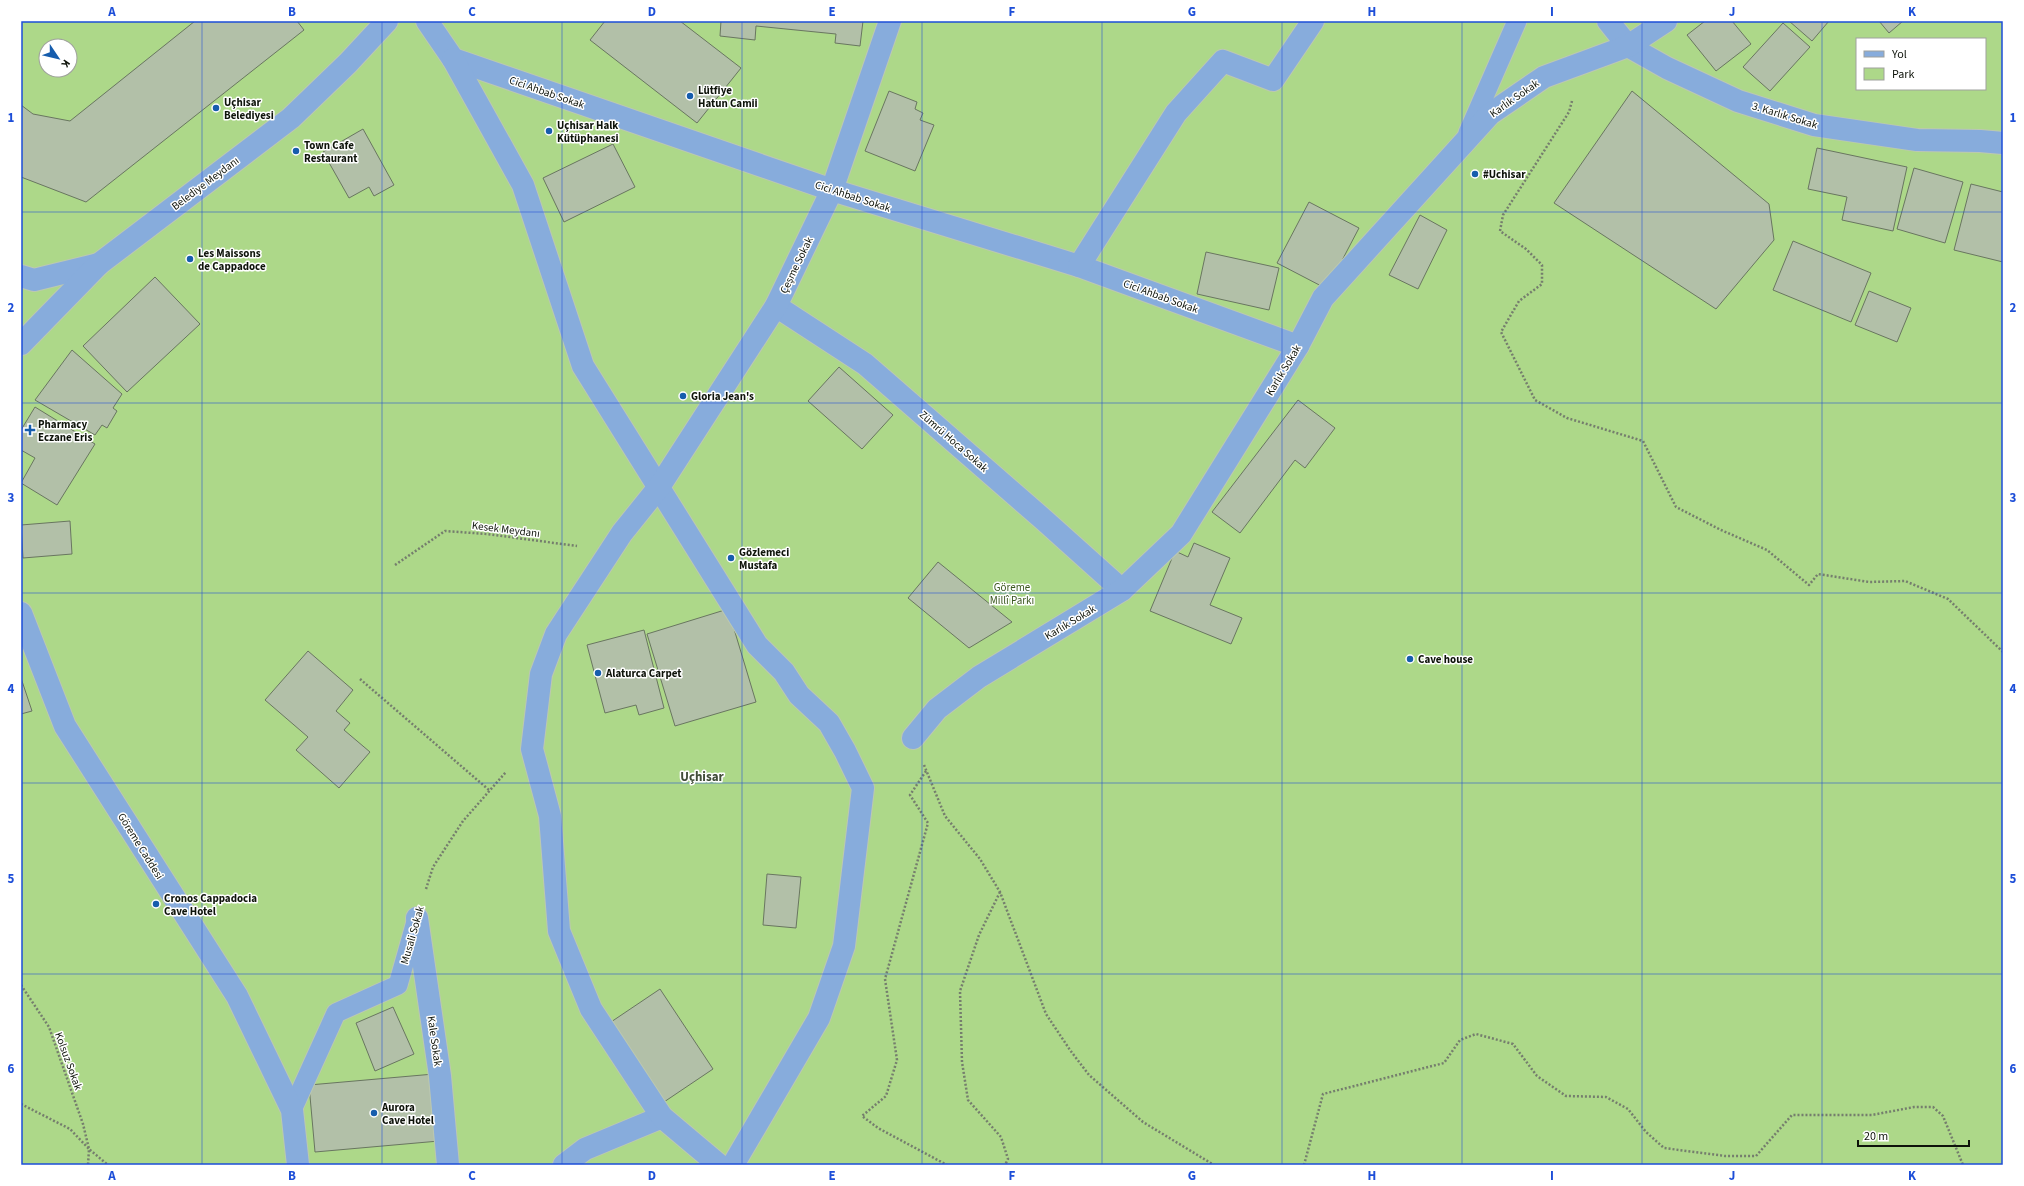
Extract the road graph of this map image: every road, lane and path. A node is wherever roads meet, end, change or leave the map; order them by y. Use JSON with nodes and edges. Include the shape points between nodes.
{"nodes":[{"id":1,"x":387,"y":21,"type":"edge"},
{"id":2,"x":427,"y":21,"type":"edge"},
{"id":3,"x":890,"y":21,"type":"edge"},
{"id":4,"x":1313,"y":21,"type":"edge"},
{"id":5,"x":1517,"y":21,"type":"edge"},
{"id":6,"x":1608,"y":21,"type":"edge"},
{"id":7,"x":1666,"y":21,"type":"edge"},
{"id":8,"x":1628,"y":46,"type":"junction"},
{"id":9,"x":453,"y":59,"type":"junction"},
{"id":10,"x":1569,"y":112,"type":"dead end"},
{"id":11,"x":1465,"y":141,"type":"junction"},
{"id":12,"x":2003,"y":144,"type":"edge"},
{"id":13,"x":832,"y":190,"type":"junction"},
{"id":14,"x":99,"y":264,"type":"junction"},
{"id":15,"x":1079,"y":266,"type":"junction"},
{"id":16,"x":21,"y":276,"type":"edge"},
{"id":17,"x":776,"y":306,"type":"junction"},
{"id":18,"x":21,"y":344,"type":"edge"},
{"id":19,"x":1298,"y":346,"type":"junction"},
{"id":20,"x":659,"y":486,"type":"junction"},
{"id":21,"x":580,"y":547,"type":"dead end"},
{"id":22,"x":395,"y":566,"type":"dead end"},
{"id":23,"x":1122,"y":590,"type":"junction"},
{"id":24,"x":21,"y":612,"type":"edge"},
{"id":25,"x":2003,"y":652,"type":"edge"},
{"id":26,"x":360,"y":679,"type":"dead end"},
{"id":27,"x":913,"y":738,"type":"joint"},
{"id":28,"x":532,"y":749,"type":"junction"},
{"id":29,"x":926,"y":771,"type":"junction"},
{"id":30,"x":488,"y":790,"type":"junction"},
{"id":31,"x":1000,"y":892,"type":"junction"},
{"id":32,"x":417,"y":918,"type":"junction"},
{"id":33,"x":21,"y":985,"type":"edge"},
{"id":34,"x":21,"y":1104,"type":"edge"},
{"id":35,"x":292,"y":1110,"type":"junction"},
{"id":36,"x":662,"y":1117,"type":"junction"},
{"id":37,"x":89,"y":1148,"type":"junction"},
{"id":38,"x":88,"y":1165,"type":"edge"},
{"id":39,"x":108,"y":1165,"type":"edge"},
{"id":40,"x":298,"y":1165,"type":"edge"},
{"id":41,"x":448,"y":1165,"type":"edge"},
{"id":42,"x":564,"y":1165,"type":"edge"},
{"id":43,"x":719,"y":1165,"type":"edge"},
{"id":44,"x":733,"y":1165,"type":"edge"},
{"id":45,"x":947,"y":1165,"type":"edge"},
{"id":46,"x":1005,"y":1165,"type":"edge"},
{"id":47,"x":1214,"y":1165,"type":"edge"},
{"id":48,"x":1304,"y":1165,"type":"edge"},
{"id":49,"x":1963,"y":1165,"type":"edge"}],
"edges":[{"from":1,"to":14,"type":"street","name":"Belediye Meydanı","via":[[291,118]]},
{"from":2,"to":9,"type":"street"},
{"from":3,"to":13,"type":"street","name":"Çeşme Sokak"},
{"from":4,"to":15,"type":"street","via":[[1273,80],[1223,61],[1176,113]]},
{"from":5,"to":11,"type":"lane"},
{"from":6,"to":8,"type":"street"},
{"from":7,"to":8,"type":"street","name":"Karlık Sokak"},
{"from":8,"to":11,"type":"street","name":"Karlık Sokak","via":[[1544,77],[1490,114]]},
{"from":8,"to":12,"type":"street","name":"3. Karlık Sokak","via":[[1667,68],[1738,101],[1814,125],[1917,140]]},
{"from":9,"to":13,"type":"street","name":"Cici Ahbab Sokak"},
{"from":9,"to":20,"type":"street","via":[[523,185],[584,366]]},
{"from":10,"to":25,"type":"path","via":[[1503,215],[1500,231],[1542,264],[1542,284],[1519,301],[1502,332],[1535,400],[1567,418],[1644,441],[1676,507],[1767,550],[1809,585],[1818,574],[1869,582],[1905,581],[1948,599]]},
{"from":11,"to":19,"type":"street","name":"Karlık Sokak","via":[[1323,298]]},
{"from":13,"to":15,"type":"street","name":"Cici Ahbab Sokak"},
{"from":13,"to":17,"type":"street","name":"Çeşme Sokak"},
{"from":14,"to":16,"type":"street","via":[[34,280]]},
{"from":14,"to":18,"type":"street","name":"Belediye Meydanı"},
{"from":15,"to":19,"type":"street","name":"Cici Ahbab Sokak"},
{"from":17,"to":20,"type":"street","name":"Çeşme Sokak"},
{"from":17,"to":23,"type":"street","name":"Zümrü Hoca Sokak","via":[[865,364]]},
{"from":19,"to":23,"type":"street","name":"Karlık Sokak","via":[[1181,534]]},
{"from":20,"to":28,"type":"street","name":"Çeşme Sokak","via":[[622,533],[556,634],[541,674]]},
{"from":20,"to":44,"type":"street","via":[[757,645],[784,672],[799,695],[829,723],[862,788],[844,946],[819,1018]]},
{"from":21,"to":22,"type":"path","name":"Kesek Meydanı","via":[[445,531]]},
{"from":23,"to":27,"type":"street","name":"Karlık Sokak","via":[[979,677],[937,709]]},
{"from":24,"to":35,"type":"street","name":"Göreme Caddesi","via":[[65,726],[237,996]]},
{"from":26,"to":30,"type":"path"},
{"from":27,"to":29,"type":"path"},
{"from":28,"to":30,"type":"path","name":"Musali Sokak"},
{"from":28,"to":36,"type":"street","via":[[550,816],[560,931],[591,1009]]},
{"from":29,"to":31,"type":"path","via":[[945,816],[980,859]]},
{"from":29,"to":45,"type":"path","via":[[910,794],[928,823],[885,979],[897,1060],[886,1096],[862,1116],[878,1128]]},
{"from":30,"to":32,"type":"path","name":"Musali Sokak","via":[[463,821],[433,868]]},
{"from":31,"to":46,"type":"path","via":[[979,935],[960,991],[962,1062],[968,1100],[1001,1137],[1008,1159]]},
{"from":31,"to":47,"type":"path","via":[[1046,1014],[1089,1075],[1143,1122]]},
{"from":32,"to":35,"type":"lane","name":"Musali Sokak","via":[[398,985],[336,1013]]},
{"from":32,"to":41,"type":"street","name":"Kale Sokak","via":[[440,1076]]},
{"from":33,"to":37,"type":"path","name":"Kolsuz Sokak","via":[[49,1027]]},
{"from":34,"to":37,"type":"path","via":[[70,1129]]},
{"from":35,"to":40,"type":"street","name":"Göreme Caddesi"},
{"from":36,"to":42,"type":"street","via":[[585,1150]]},
{"from":36,"to":43,"type":"street"},
{"from":37,"to":38,"type":"path","name":"Kolsuz Sokak"},
{"from":37,"to":39,"type":"path"},
{"from":48,"to":49,"type":"path","via":[[1323,1094],[1444,1063],[1460,1040],[1476,1034],[1513,1044],[1537,1076],[1566,1096],[1606,1097],[1628,1109],[1646,1132],[1664,1148],[1725,1156],[1756,1156],[1792,1115],[1872,1115],[1914,1107],[1933,1107],[1943,1116]]}]}
